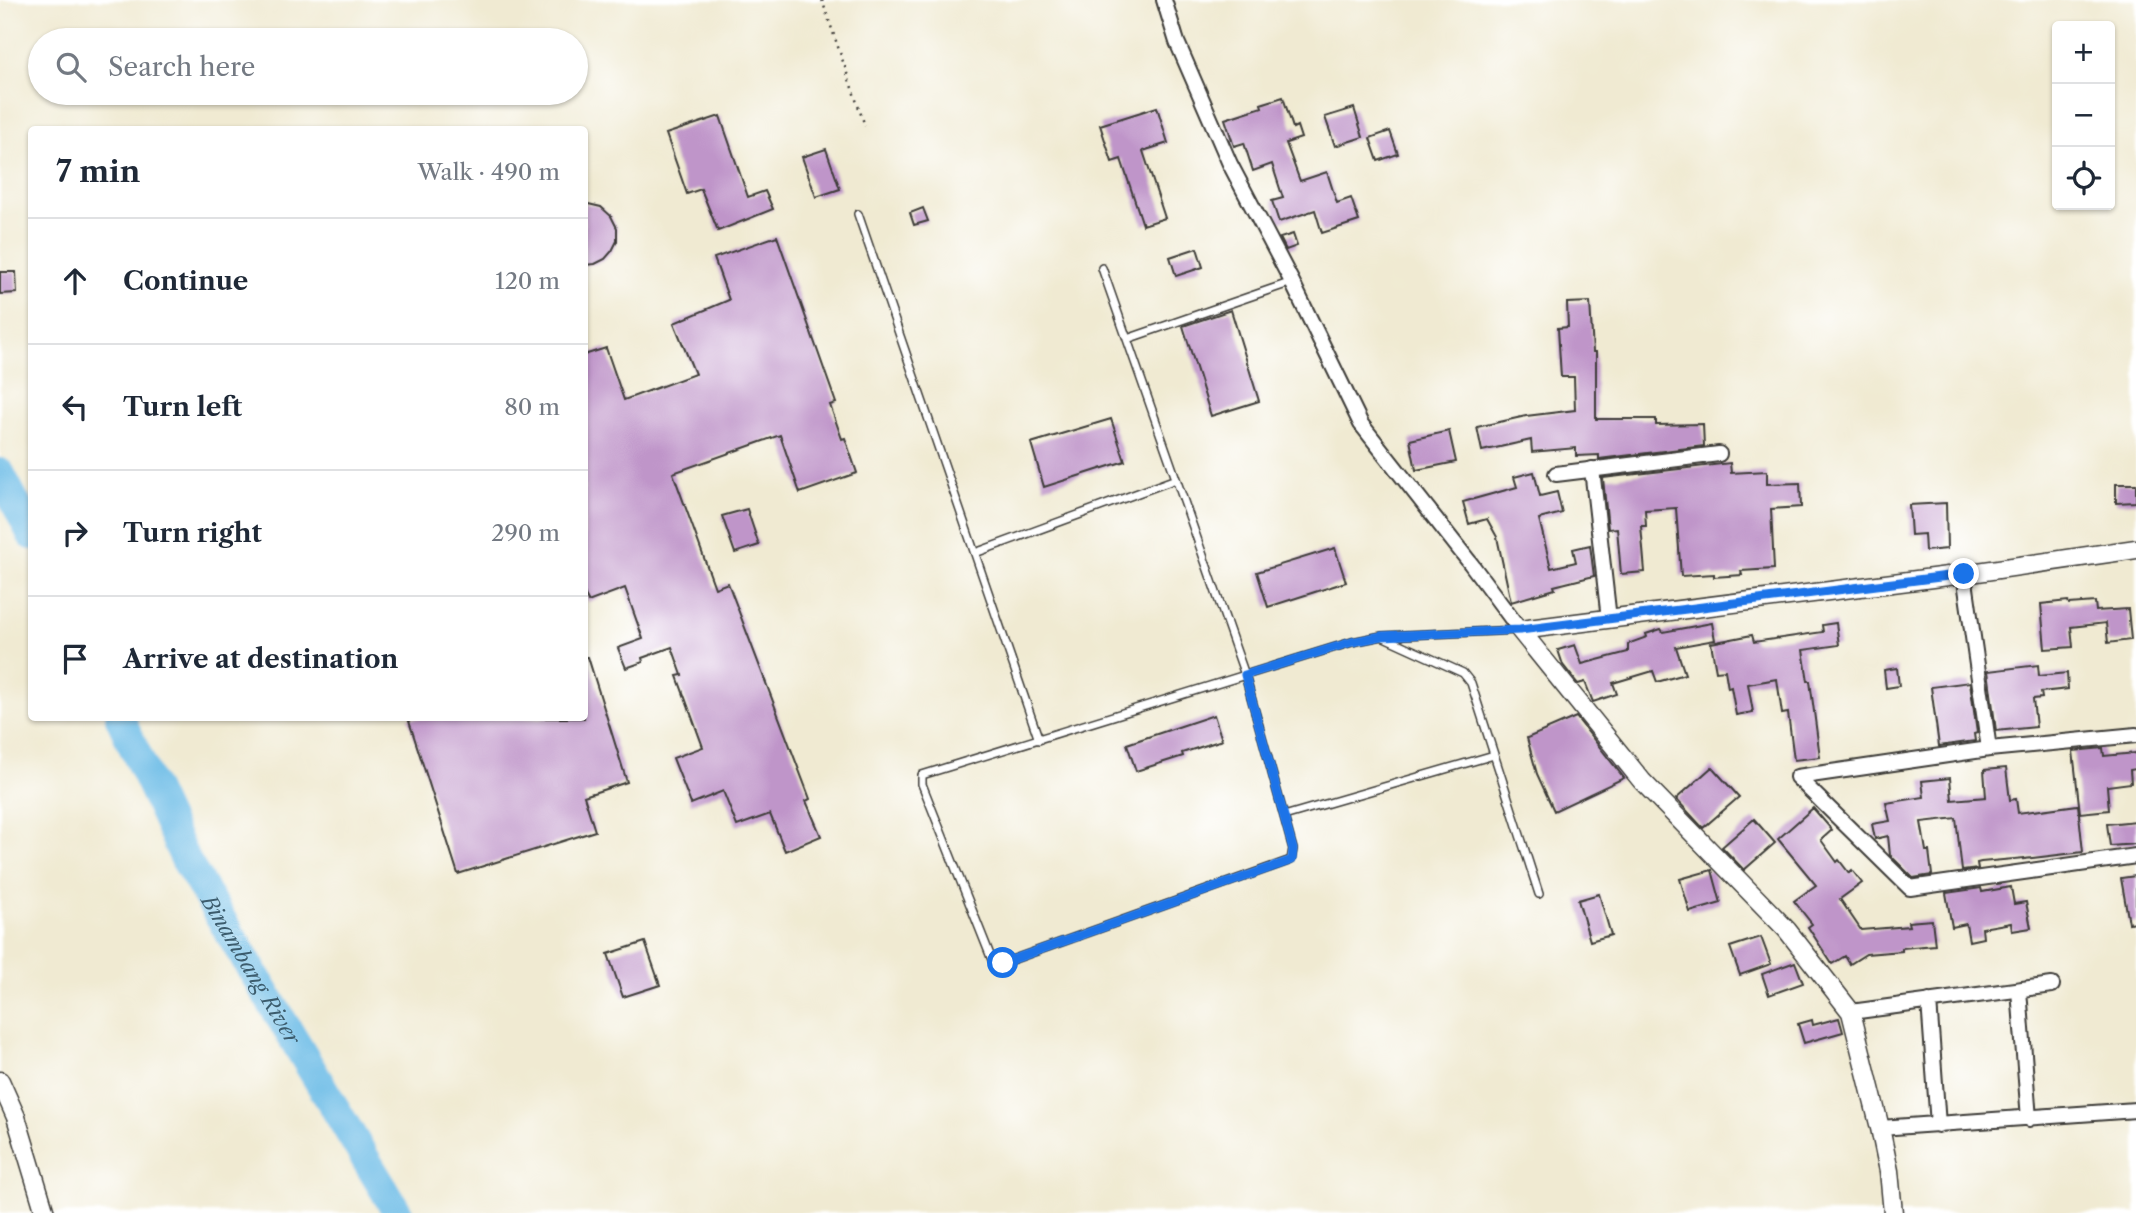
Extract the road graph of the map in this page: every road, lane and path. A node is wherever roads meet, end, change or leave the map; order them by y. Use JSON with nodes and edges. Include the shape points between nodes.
{"nodes":[{"id":1,"x":822,"y":0,"type":"edge"},
{"id":2,"x":1164,"y":0,"type":"edge"},
{"id":3,"x":865,"y":126,"type":"dead end"},
{"id":4,"x":858,"y":214,"type":"dead end"},
{"id":5,"x":1102,"y":268,"type":"dead end"},
{"id":6,"x":1292,"y":282,"type":"junction"},
{"id":7,"x":1127,"y":340,"type":"junction"},
{"id":8,"x":1718,"y":454,"type":"dead end"},
{"id":9,"x":1592,"y":469,"type":"junction"},
{"id":10,"x":1556,"y":474,"type":"dead end"},
{"id":11,"x":1176,"y":479,"type":"junction"},
{"id":12,"x":2136,"y":549,"type":"edge"},
{"id":13,"x":975,"y":553,"type":"junction"},
{"id":14,"x":1964,"y":574,"type":"junction"},
{"id":15,"x":1609,"y":619,"type":"junction"},
{"id":16,"x":1520,"y":630,"type":"junction"},
{"id":17,"x":1382,"y":636,"type":"junction"},
{"id":18,"x":1245,"y":675,"type":"junction"},
{"id":19,"x":2136,"y":735,"type":"edge"},
{"id":20,"x":1039,"y":740,"type":"junction"},
{"id":21,"x":1989,"y":749,"type":"junction"},
{"id":22,"x":1494,"y":755,"type":"junction"},
{"id":23,"x":1284,"y":816,"type":"junction"},
{"id":24,"x":2136,"y":856,"type":"edge"},
{"id":25,"x":1539,"y":894,"type":"dead end"},
{"id":26,"x":2052,"y":985,"type":"dead end"},
{"id":27,"x":2019,"y":990,"type":"junction"},
{"id":28,"x":1929,"y":1001,"type":"junction"},
{"id":29,"x":1851,"y":1012,"type":"junction"},
{"id":30,"x":0,"y":1081,"type":"edge"},
{"id":31,"x":2136,"y":1110,"type":"edge"},
{"id":32,"x":2029,"y":1119,"type":"junction"},
{"id":33,"x":1938,"y":1125,"type":"junction"},
{"id":34,"x":1880,"y":1128,"type":"junction"},
{"id":35,"x":45,"y":1213,"type":"edge"},
{"id":36,"x":1893,"y":1213,"type":"edge"}],
"edges":[{"from":1,"to":3,"type":"path"},
{"from":2,"to":6,"type":"street","via":[[1177,42],[1230,164]]},
{"from":4,"to":13,"type":"lane"},
{"from":5,"to":7,"type":"lane"},
{"from":6,"to":7,"type":"lane"},
{"from":6,"to":16,"type":"street","via":[[1361,424]]},
{"from":7,"to":11,"type":"lane"},
{"from":8,"to":9,"type":"street"},
{"from":9,"to":10,"type":"street"},
{"from":9,"to":15,"type":"street"},
{"from":11,"to":13,"type":"lane"},
{"from":11,"to":18,"type":"lane"},
{"from":12,"to":14,"type":"street"},
{"from":13,"to":20,"type":"lane"},
{"from":14,"to":15,"type":"street"},
{"from":14,"to":21,"type":"street"},
{"from":15,"to":16,"type":"street"},
{"from":16,"to":17,"type":"lane"},
{"from":16,"to":29,"type":"street","via":[[1642,781],[1787,930]]},
{"from":17,"to":18,"type":"lane"},
{"from":17,"to":22,"type":"lane","via":[[1463,673],[1471,683]]},
{"from":18,"to":20,"type":"lane"},
{"from":18,"to":23,"type":"lane"},
{"from":19,"to":21,"type":"street"},
{"from":20,"to":23,"type":"lane","via":[[922,775],[992,960],[1003,963],[1292,860]]},
{"from":21,"to":24,"type":"street","via":[[1797,777],[1910,888]]},
{"from":22,"to":23,"type":"lane"},
{"from":22,"to":25,"type":"lane"},
{"from":26,"to":27,"type":"street"},
{"from":27,"to":28,"type":"street"},
{"from":27,"to":32,"type":"street"},
{"from":28,"to":29,"type":"street"},
{"from":28,"to":33,"type":"street"},
{"from":29,"to":34,"type":"street"},
{"from":30,"to":35,"type":"street","via":[[16,1117]]},
{"from":31,"to":32,"type":"street"},
{"from":32,"to":33,"type":"street"},
{"from":33,"to":34,"type":"street"},
{"from":34,"to":36,"type":"street"}]}
